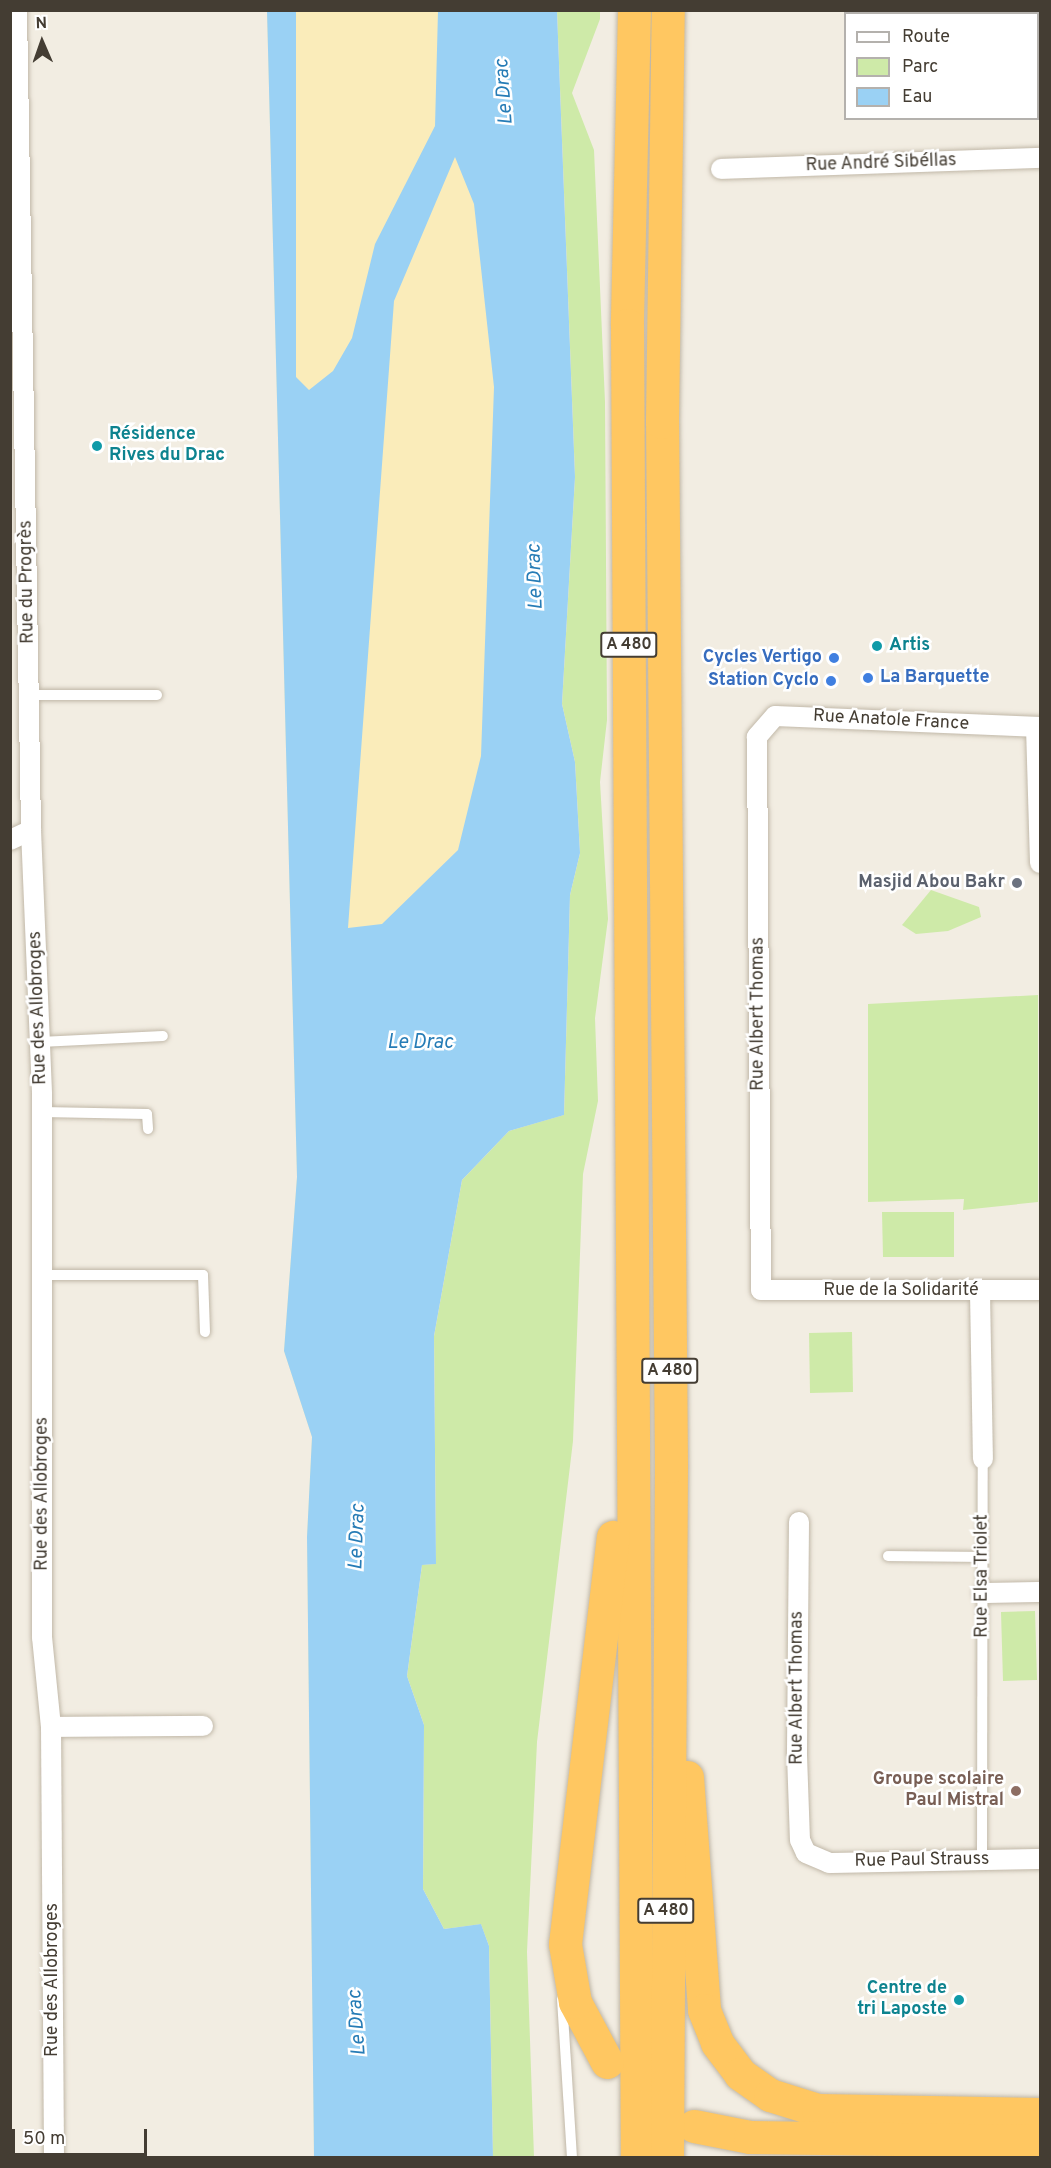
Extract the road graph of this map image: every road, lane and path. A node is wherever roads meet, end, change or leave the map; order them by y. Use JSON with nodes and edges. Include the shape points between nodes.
{"nodes":[{"id":1,"x":17,"y":10,"type":"edge"},
{"id":2,"x":634,"y":10,"type":"edge"},
{"id":3,"x":668,"y":10,"type":"edge"},
{"id":4,"x":1041,"y":158,"type":"edge"},
{"id":5,"x":721,"y":169,"type":"dead end"},
{"id":6,"x":158,"y":694,"type":"dead end"},
{"id":7,"x":31,"y":695,"type":"junction"},
{"id":8,"x":1038,"y":727,"type":"edge"},
{"id":9,"x":757,"y":737,"type":"joint"},
{"id":10,"x":31,"y":830,"type":"junction"},
{"id":11,"x":10,"y":840,"type":"edge"},
{"id":12,"x":1041,"y":863,"type":"edge"},
{"id":13,"x":164,"y":1036,"type":"dead end"},
{"id":14,"x":40,"y":1042,"type":"junction"},
{"id":15,"x":42,"y":1112,"type":"junction"},
{"id":16,"x":148,"y":1129,"type":"dead end"},
{"id":17,"x":42,"y":1275,"type":"junction"},
{"id":18,"x":761,"y":1290,"type":"joint"},
{"id":19,"x":1041,"y":1290,"type":"edge"},
{"id":20,"x":980,"y":1292,"type":"junction"},
{"id":21,"x":205,"y":1332,"type":"dead end"},
{"id":22,"x":629,"y":1337,"type":"junction"},
{"id":23,"x":983,"y":1459,"type":"joint"},
{"id":24,"x":799,"y":1522,"type":"dead end"},
{"id":25,"x":888,"y":1556,"type":"dead end"},
{"id":26,"x":983,"y":1557,"type":"junction"},
{"id":27,"x":1041,"y":1592,"type":"edge"},
{"id":28,"x":983,"y":1593,"type":"junction"},
{"id":29,"x":666,"y":1665,"type":"junction"},
{"id":30,"x":203,"y":1726,"type":"dead end"},
{"id":31,"x":51,"y":1727,"type":"junction"},
{"id":32,"x":806,"y":1852,"type":"joint"},
{"id":33,"x":982,"y":1859,"type":"junction"},
{"id":34,"x":1041,"y":1859,"type":"edge"},
{"id":35,"x":565,"y":1944,"type":"junction"},
{"id":36,"x":607,"y":2062,"type":"dead end"},
{"id":37,"x":1041,"y":2114,"type":"edge"},
{"id":38,"x":694,"y":2126,"type":"dead end"},
{"id":39,"x":1041,"y":2141,"type":"edge"},
{"id":40,"x":54,"y":2157,"type":"edge"},
{"id":41,"x":572,"y":2157,"type":"edge"},
{"id":42,"x":636,"y":2157,"type":"edge"},
{"id":43,"x":668,"y":2157,"type":"edge"}],
"edges":[{"from":1,"to":7,"type":"street","name":"Rue du Progrès"},
{"from":2,"to":22,"type":"highway","number":"A 480","via":[[627,325]]},
{"from":3,"to":29,"type":"highway","number":"A 480","via":[[663,422],[671,1442]]},
{"from":4,"to":5,"type":"street","name":"Rue André Sibéllas"},
{"from":6,"to":7,"type":"lane"},
{"from":7,"to":10,"type":"street","name":"Rue du Progrès"},
{"from":8,"to":9,"type":"street","name":"Rue Anatole France","via":[[775,716]]},
{"from":8,"to":12,"type":"street","name":"Rue Anatole France"},
{"from":9,"to":18,"type":"street","name":"Rue Albert Thomas"},
{"from":10,"to":11,"type":"street"},
{"from":10,"to":14,"type":"street","name":"Rue des Allobroges"},
{"from":13,"to":14,"type":"lane"},
{"from":14,"to":15,"type":"street","name":"Rue des Allobroges"},
{"from":15,"to":16,"type":"lane","via":[[147,1114]]},
{"from":15,"to":17,"type":"street","name":"Rue des Allobroges"},
{"from":17,"to":21,"type":"lane","via":[[203,1275]]},
{"from":17,"to":31,"type":"street","name":"Rue des Allobroges","via":[[42,1637]]},
{"from":18,"to":20,"type":"street","name":"Rue de la Solidarité"},
{"from":19,"to":20,"type":"street","name":"Rue de la Solidarité"},
{"from":20,"to":23,"type":"street","name":"Rue Elsa Triolet"},
{"from":22,"to":35,"type":"highway","via":[[607,1600]]},
{"from":22,"to":42,"type":"highway","number":"A 480"},
{"from":23,"to":26,"type":"lane","name":"Rue Elsa Triolet"},
{"from":24,"to":32,"type":"street","name":"Rue Albert Thomas","via":[[797,1755],[800,1840]]},
{"from":25,"to":26,"type":"lane"},
{"from":26,"to":28,"type":"lane","name":"Rue Elsa Triolet"},
{"from":27,"to":28,"type":"street"},
{"from":28,"to":33,"type":"lane","name":"Rue Elsa Triolet"},
{"from":29,"to":37,"type":"highway","via":[[682,1695],[699,1981],[710,2027],[727,2059],[770,2095],[818,2110]]},
{"from":29,"to":43,"type":"highway","number":"A 480"},
{"from":30,"to":31,"type":"street"},
{"from":31,"to":40,"type":"street","name":"Rue des Allobroges"},
{"from":32,"to":33,"type":"street","name":"Rue Paul Strauss","via":[[829,1863]]},
{"from":33,"to":34,"type":"street","name":"Rue Paul Strauss"},
{"from":35,"to":36,"type":"highway","via":[[575,2002]]},
{"from":35,"to":41,"type":"lane","via":[[562,2012]]},
{"from":38,"to":39,"type":"highway","via":[[750,2137]]}]}
